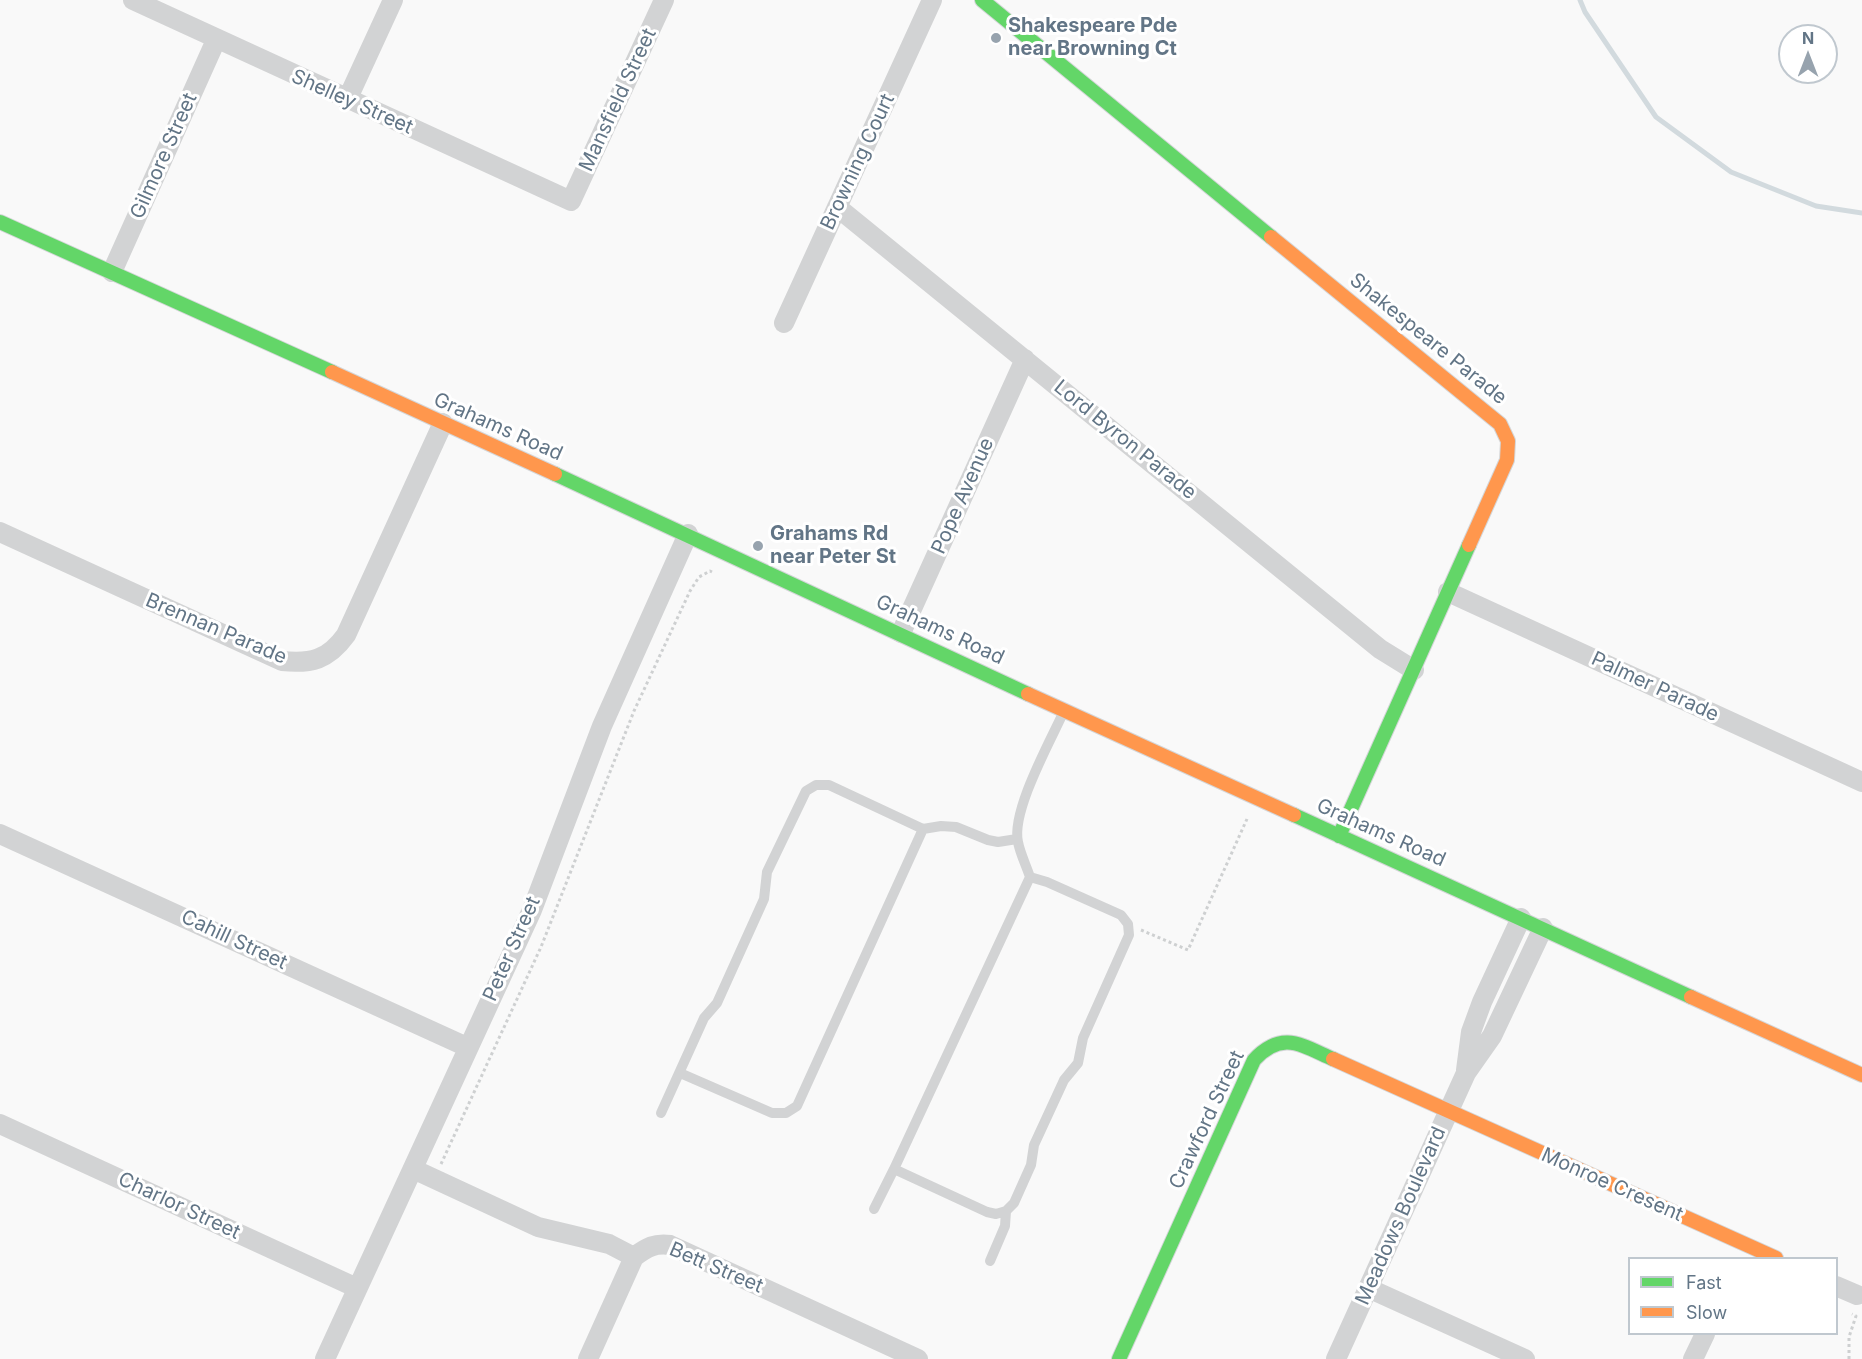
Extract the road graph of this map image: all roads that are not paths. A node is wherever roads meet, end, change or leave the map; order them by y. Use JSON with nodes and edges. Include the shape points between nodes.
{"nodes":[{"id":1,"x":133,"y":0,"type":"edge"},
{"id":2,"x":393,"y":0,"type":"edge"},
{"id":3,"x":664,"y":0,"type":"edge"},
{"id":4,"x":932,"y":0,"type":"edge"},
{"id":5,"x":982,"y":0,"type":"edge"},
{"id":6,"x":216,"y":40,"type":"junction"},
{"id":7,"x":347,"y":100,"type":"junction"},
{"id":8,"x":571,"y":201,"type":"joint"},
{"id":9,"x":837,"y":207,"type":"junction"},
{"id":10,"x":0,"y":222,"type":"edge"},
{"id":11,"x":112,"y":273,"type":"junction"},
{"id":12,"x":784,"y":323,"type":"dead end"},
{"id":13,"x":1025,"y":359,"type":"junction"},
{"id":14,"x":443,"y":423,"type":"junction"},
{"id":15,"x":0,"y":532,"type":"edge"},
{"id":16,"x":688,"y":534,"type":"junction"},
{"id":17,"x":1449,"y":592,"type":"junction"},
{"id":18,"x":901,"y":633,"type":"junction"},
{"id":19,"x":1414,"y":670,"type":"junction"},
{"id":20,"x":1065,"y":711,"type":"junction"},
{"id":21,"x":1862,"y":782,"type":"edge"},
{"id":22,"x":923,"y":829,"type":"junction"},
{"id":23,"x":0,"y":834,"type":"edge"},
{"id":24,"x":1339,"y":836,"type":"junction"},
{"id":25,"x":1017,"y":839,"type":"junction"},
{"id":26,"x":1030,"y":877,"type":"junction"},
{"id":27,"x":1521,"y":918,"type":"junction"},
{"id":28,"x":1543,"y":928,"type":"junction"},
{"id":29,"x":467,"y":1047,"type":"junction"},
{"id":30,"x":680,"y":1072,"type":"junction"},
{"id":31,"x":1466,"y":1073,"type":"junction"},
{"id":32,"x":1862,"y":1075,"type":"edge"},
{"id":33,"x":1449,"y":1112,"type":"junction"},
{"id":34,"x":661,"y":1113,"type":"dead end"},
{"id":35,"x":0,"y":1124,"type":"edge"},
{"id":36,"x":413,"y":1169,"type":"junction"},
{"id":37,"x":894,"y":1169,"type":"junction"},
{"id":38,"x":874,"y":1209,"type":"dead end"},
{"id":39,"x":1006,"y":1211,"type":"junction"},
{"id":40,"x":1743,"y":1252,"type":"edge"},
{"id":41,"x":634,"y":1257,"type":"junction"},
{"id":42,"x":1770,"y":1257,"type":"edge"},
{"id":43,"x":990,"y":1261,"type":"dead end"},
{"id":44,"x":357,"y":1288,"type":"junction"},
{"id":45,"x":1368,"y":1288,"type":"junction"},
{"id":46,"x":1705,"y":1335,"type":"edge"},
{"id":47,"x":908,"y":1357,"type":"edge"},
{"id":48,"x":325,"y":1359,"type":"edge"},
{"id":49,"x":588,"y":1359,"type":"edge"},
{"id":50,"x":1119,"y":1359,"type":"edge"},
{"id":51,"x":1336,"y":1359,"type":"edge"},
{"id":52,"x":1526,"y":1359,"type":"edge"},
{"id":53,"x":1693,"y":1359,"type":"edge"}],
"edges":[{"from":1,"to":6,"type":"street","name":"Shelley Street"},
{"from":2,"to":7,"type":"street"},
{"from":3,"to":8,"type":"street","name":"Mansfield Street"},
{"from":4,"to":9,"type":"street","name":"Browning Court"},
{"from":5,"to":17,"type":"street","name":"Shakespeare Parade","via":[[1500,424],[1507,435],[1507,460]]},
{"from":6,"to":7,"type":"street","name":"Shelley Street"},
{"from":6,"to":11,"type":"street","name":"Gilmore Street"},
{"from":7,"to":8,"type":"street","name":"Shelley Street"},
{"from":9,"to":12,"type":"street","name":"Browning Court"},
{"from":9,"to":13,"type":"street","name":"Lord Byron Parade"},
{"from":10,"to":11,"type":"street","name":"Grahams Road"},
{"from":11,"to":14,"type":"street","name":"Grahams Road"},
{"from":13,"to":18,"type":"street","name":"Pope Avenue"},
{"from":13,"to":19,"type":"street","name":"Lord Byron Parade","via":[[1380,649]]},
{"from":14,"to":15,"type":"street","name":"Brennan Parade","via":[[346,635],[335,650],[319,659],[282,661]]},
{"from":14,"to":16,"type":"street","name":"Grahams Road"},
{"from":16,"to":18,"type":"street","name":"Grahams Road"},
{"from":16,"to":29,"type":"street","name":"Peter Street","via":[[602,726],[532,910]]},
{"from":17,"to":19,"type":"street","name":"Shakespeare Parade"},
{"from":17,"to":21,"type":"street","name":"Palmer Parade"},
{"from":18,"to":20,"type":"street","name":"Grahams Road"},
{"from":19,"to":24,"type":"street","name":"Shakespeare Parade"},
{"from":20,"to":24,"type":"street","name":"Grahams Road"},
{"from":20,"to":25,"type":"lane","via":[[1029,785]]},
{"from":22,"to":25,"type":"lane","via":[[956,827],[987,840]]},
{"from":22,"to":30,"type":"lane","via":[[797,1106],[786,1113],[772,1113]]},
{"from":22,"to":30,"type":"lane","via":[[829,786],[816,785],[806,791],[767,872],[764,899],[717,1003],[704,1018]]},
{"from":23,"to":29,"type":"street","name":"Cahill Street"},
{"from":24,"to":27,"type":"street","name":"Grahams Road"},
{"from":25,"to":26,"type":"lane"},
{"from":26,"to":37,"type":"lane"},
{"from":26,"to":39,"type":"lane","via":[[1121,915],[1130,935],[1083,1038],[1078,1063],[1064,1080],[1034,1145],[1031,1165],[1014,1203]]},
{"from":27,"to":28,"type":"street","name":"Grahams Road"},
{"from":27,"to":31,"type":"street","name":"Meadows Boulevard","via":[[1471,1032]]},
{"from":28,"to":31,"type":"street","name":"Meadows Boulevard","via":[[1492,1036]]},
{"from":28,"to":32,"type":"street","name":"Grahams Road"},
{"from":29,"to":36,"type":"street","name":"Peter Street"},
{"from":30,"to":34,"type":"lane"},
{"from":31,"to":33,"type":"street","name":"Meadows Boulevard"},
{"from":33,"to":40,"type":"street","name":"Monroe Cresent"},
{"from":33,"to":45,"type":"street","name":"Meadows Boulevard"},
{"from":33,"to":50,"type":"street","name":"Crawford Street","via":[[1292,1042],[1263,1048],[1254,1060]]},
{"from":35,"to":44,"type":"street","name":"Charlor Street"},
{"from":36,"to":41,"type":"street","via":[[538,1227],[609,1244]]},
{"from":36,"to":44,"type":"street","name":"Peter Street"},
{"from":37,"to":38,"type":"lane"},
{"from":37,"to":39,"type":"lane","via":[[987,1212]]},
{"from":39,"to":43,"type":"lane","via":[[1005,1226]]},
{"from":40,"to":42,"type":"street","name":"Monroe Cresent"},
{"from":41,"to":47,"type":"street","name":"Bett Street","via":[[646,1247],[670,1245]]},
{"from":41,"to":49,"type":"street"},
{"from":44,"to":48,"type":"street","name":"Peter Street"},
{"from":45,"to":51,"type":"street","name":"Meadows Boulevard"},
{"from":45,"to":52,"type":"street"},
{"from":46,"to":53,"type":"street"}]}
